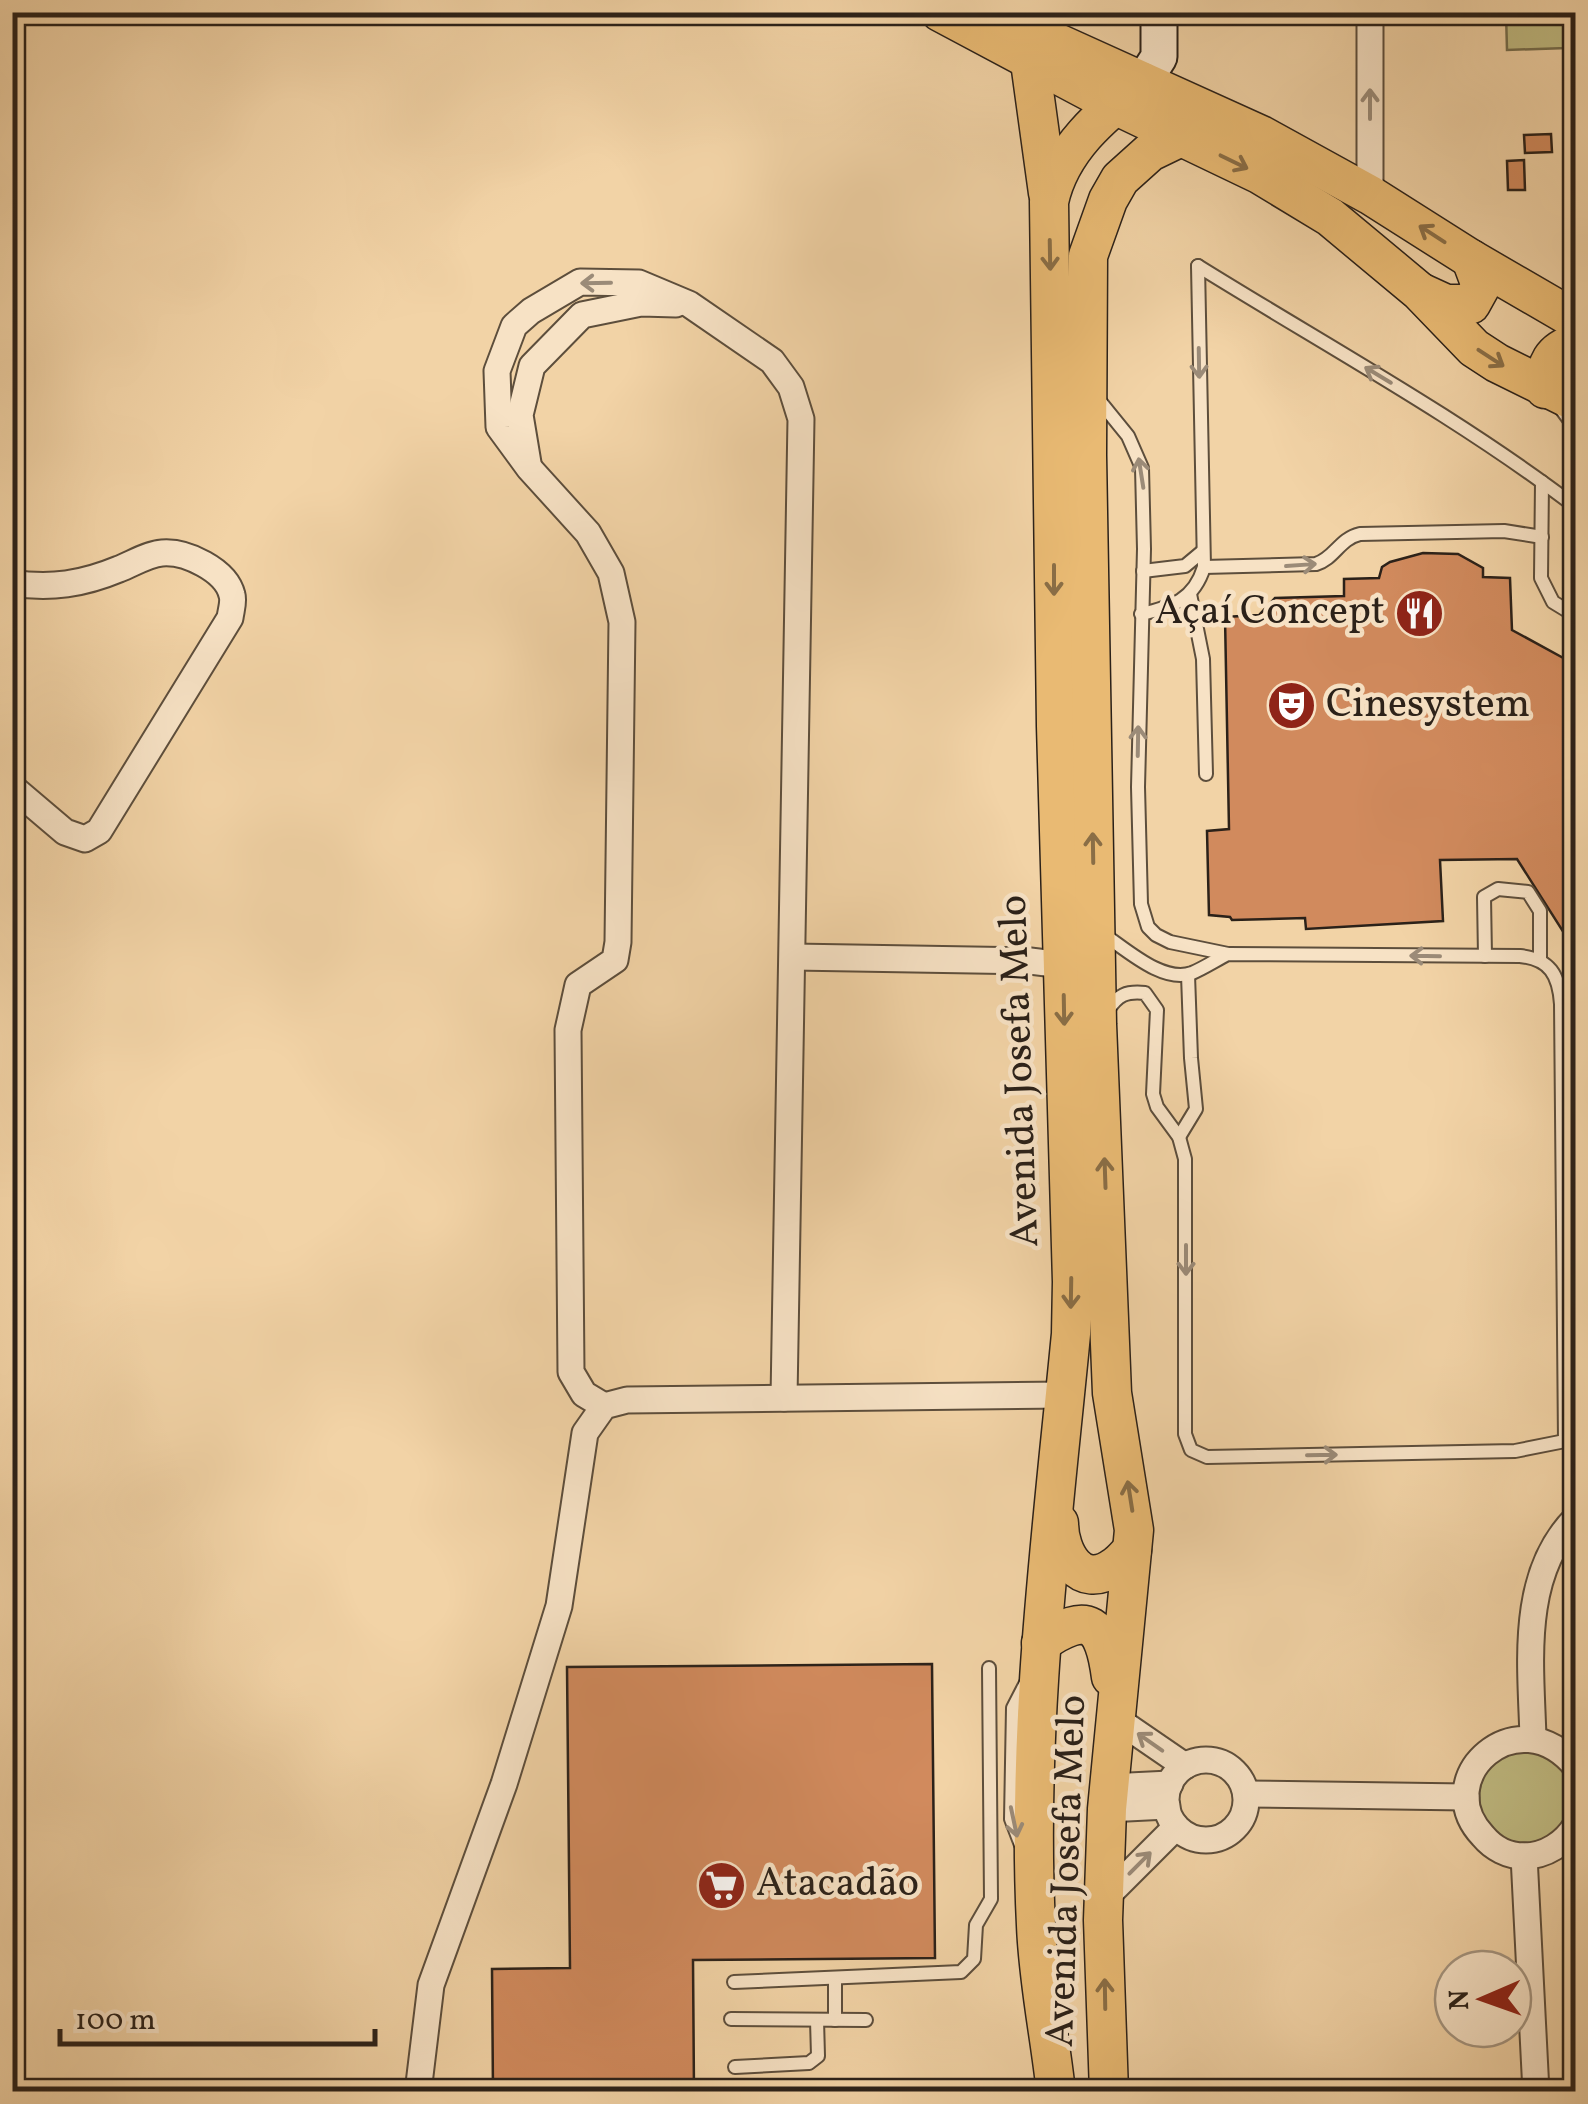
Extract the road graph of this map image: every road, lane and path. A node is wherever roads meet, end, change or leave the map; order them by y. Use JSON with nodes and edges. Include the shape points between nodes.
{"nodes":[{"id":1,"x":940,"y":12,"type":"edge"},
{"id":2,"x":989,"y":12,"type":"edge"},
{"id":3,"x":1160,"y":12,"type":"edge"},
{"id":4,"x":1370,"y":12,"type":"edge"},
{"id":5,"x":1030,"y":62,"type":"junction"},
{"id":6,"x":1129,"y":94,"type":"junction"},
{"id":7,"x":1181,"y":136,"type":"junction"},
{"id":8,"x":1064,"y":160,"type":"junction"},
{"id":9,"x":1370,"y":195,"type":"junction"},
{"id":10,"x":1108,"y":200,"type":"junction"},
{"id":11,"x":1049,"y":202,"type":"junction"},
{"id":12,"x":1576,"y":227,"type":"edge"},
{"id":13,"x":1470,"y":260,"type":"junction"},
{"id":14,"x":1420,"y":292,"type":"junction"},
{"id":15,"x":689,"y":304,"type":"junction"},
{"id":16,"x":531,"y":311,"type":"junction"},
{"id":17,"x":1571,"y":324,"type":"edge"},
{"id":18,"x":560,"y":340,"type":"junction"},
{"id":19,"x":1087,"y":385,"type":"junction"},
{"id":20,"x":1560,"y":395,"type":"edge"},
{"id":21,"x":1576,"y":429,"type":"edge"},
{"id":22,"x":530,"y":468,"type":"junction"},
{"id":23,"x":1542,"y":482,"type":"junction"},
{"id":24,"x":1576,"y":506,"type":"edge"},
{"id":25,"x":1542,"y":537,"type":"junction"},
{"id":26,"x":1204,"y":550,"type":"junction"},
{"id":27,"x":1204,"y":568,"type":"junction"},
{"id":28,"x":1143,"y":570,"type":"junction"},
{"id":29,"x":12,"y":583,"type":"edge"},
{"id":30,"x":1190,"y":594,"type":"junction"},
{"id":31,"x":1141,"y":614,"type":"junction"},
{"id":32,"x":1576,"y":616,"type":"edge"},
{"id":33,"x":1206,"y":774,"type":"dead end"},
{"id":34,"x":12,"y":787,"type":"edge"},
{"id":35,"x":1094,"y":928,"type":"junction"},
{"id":36,"x":1228,"y":954,"type":"junction"},
{"id":37,"x":1485,"y":956,"type":"junction"},
{"id":38,"x":793,"y":957,"type":"junction"},
{"id":39,"x":1540,"y":960,"type":"junction"},
{"id":40,"x":1062,"y":965,"type":"junction"},
{"id":41,"x":1188,"y":975,"type":"junction"},
{"id":42,"x":1097,"y":1024,"type":"junction"},
{"id":43,"x":1179,"y":1136,"type":"junction"},
{"id":44,"x":1569,"y":1155,"type":"edge"},
{"id":45,"x":1569,"y":1250,"type":"edge"},
{"id":46,"x":1065,"y":1394,"type":"junction"},
{"id":47,"x":784,"y":1398,"type":"junction"},
{"id":48,"x":604,"y":1406,"type":"junction"},
{"id":49,"x":1570,"y":1441,"type":"edge"},
{"id":50,"x":1057,"y":1471,"type":"junction"},
{"id":51,"x":1576,"y":1518,"type":"edge"},
{"id":52,"x":1132,"y":1550,"type":"junction"},
{"id":53,"x":1040,"y":1653,"type":"junction"},
{"id":54,"x":989,"y":1668,"type":"dead end"},
{"id":55,"x":1116,"y":1714,"type":"junction"},
{"id":56,"x":1533,"y":1738,"type":"junction"},
{"id":57,"x":1576,"y":1767,"type":"edge"},
{"id":58,"x":990,"y":1768,"type":"junction"},
{"id":59,"x":1010,"y":1769,"type":"junction"},
{"id":60,"x":1246,"y":1794,"type":"junction"},
{"id":61,"x":1174,"y":1796,"type":"junction"},
{"id":62,"x":1466,"y":1797,"type":"junction"},
{"id":63,"x":1108,"y":1798,"type":"junction"},
{"id":64,"x":1576,"y":1825,"type":"edge"},
{"id":65,"x":1524,"y":1856,"type":"junction"},
{"id":66,"x":1035,"y":1868,"type":"junction"},
{"id":67,"x":1104,"y":1898,"type":"junction"},
{"id":68,"x":835,"y":1978,"type":"junction"},
{"id":69,"x":734,"y":1982,"type":"dead end"},
{"id":70,"x":730,"y":2020,"type":"dead end"},
{"id":71,"x":817,"y":2020,"type":"junction"},
{"id":72,"x":836,"y":2020,"type":"junction"},
{"id":73,"x":866,"y":2020,"type":"dead end"},
{"id":74,"x":735,"y":2067,"type":"dead end"},
{"id":75,"x":418,"y":2092,"type":"edge"},
{"id":76,"x":1056,"y":2092,"type":"edge"},
{"id":77,"x":1109,"y":2092,"type":"edge"},
{"id":78,"x":1536,"y":2092,"type":"edge"}],
"edges":[{"from":1,"to":5,"type":"main road"},
{"from":2,"to":6,"type":"main road"},
{"from":3,"to":6,"type":"street","via":[[1159,58]]},
{"from":9,"to":4,"type":"street","one_way":true},
{"from":5,"to":6,"type":"main road"},
{"from":5,"to":11,"type":"main road"},
{"from":6,"to":7,"type":"main road"},
{"from":6,"to":8,"type":"main road","name":"Avenida Josefa Melo"},
{"from":6,"to":9,"type":"main road","via":[[1262,135]]},
{"from":7,"to":10,"type":"main road","name":"Avenida Josefa Melo","via":[[1136,162]]},
{"from":7,"to":14,"type":"main road","one_way":true,"via":[[1330,218]]},
{"from":8,"to":10,"type":"main road","via":[[1096,167]]},
{"from":8,"to":11,"type":"main road","name":"Avenida Josefa Melo"},
{"from":13,"to":9,"type":"main road","one_way":true},
{"from":10,"to":19,"type":"main road","name":"Avenida Josefa Melo","via":[[1088,256]]},
{"from":11,"to":40,"type":"main road","name":"Avenida Josefa Melo","one_way":true},
{"from":12,"to":17,"type":"lane"},
{"from":13,"to":14,"type":"main road","via":[[1481,286],[1471,304],[1446,304]]},
{"from":13,"to":17,"type":"main road"},
{"from":14,"to":20,"type":"main road","one_way":true,"via":[[1474,348]]},
{"from":15,"to":16,"type":"street","one_way":true,"via":[[639,283],[580,282]]},
{"from":15,"to":18,"type":"street","via":[[641,303],[582,315]]},
{"from":15,"to":38,"type":"street","via":[[772,361],[791,387],[801,419]]},
{"from":16,"to":18,"type":"street","via":[[523,328],[529,342],[548,347]]},
{"from":16,"to":22,"type":"street","via":[[514,326],[497,371],[499,427]]},
{"from":17,"to":20,"type":"main road","via":[[1547,364]]},
{"from":18,"to":22,"type":"street","via":[[532,366],[520,416]]},
{"from":28,"to":19,"type":"lane","one_way":true,"via":[[1137,451]]},
{"from":35,"to":19,"type":"main road","name":"Avenida Josefa Melo","one_way":true},
{"from":20,"to":21,"type":"lane"},
{"from":22,"to":48,"type":"street","via":[[588,533],[611,573],[622,622],[618,942],[614,960],[578,985],[568,1030],[572,1372],[584,1394]]},
{"from":23,"to":24,"type":"lane"},
{"from":23,"to":25,"type":"lane"},
{"from":23,"to":26,"type":"lane","one_way":true,"via":[[1431,406],[1198,266]]},
{"from":27,"to":25,"type":"lane","one_way":true,"via":[[1316,564],[1360,534],[1504,531]]},
{"from":25,"to":32,"type":"lane","via":[[1544,589]]},
{"from":26,"to":27,"type":"lane"},
{"from":26,"to":28,"type":"lane","via":[[1184,566]]},
{"from":27,"to":30,"type":"lane"},
{"from":28,"to":31,"type":"lane"},
{"from":29,"to":34,"type":"street","via":[[67,585],[162,553],[197,560],[232,592],[230,618],[104,827],[80,839]]},
{"from":30,"to":31,"type":"lane"},
{"from":30,"to":33,"type":"lane","via":[[1203,659]]},
{"from":36,"to":31,"type":"lane","one_way":true,"via":[[1170,942],[1144,916]]},
{"from":35,"to":41,"type":"lane","via":[[1148,964]]},
{"from":35,"to":42,"type":"main road","name":"Avenida Josefa Melo"},
{"from":37,"to":36,"type":"lane","one_way":true},
{"from":36,"to":41,"type":"lane"},
{"from":37,"to":39,"type":"lane"},
{"from":37,"to":39,"type":"lane","via":[[1484,897],[1498,889],[1528,892],[1540,911]]},
{"from":38,"to":40,"type":"street"},
{"from":38,"to":47,"type":"street"},
{"from":39,"to":44,"type":"lane","via":[[1551,967],[1560,990]]},
{"from":40,"to":46,"type":"main road","name":"Avenida Josefa Melo","one_way":true,"via":[[1072,1282]]},
{"from":41,"to":43,"type":"lane","via":[[1196,1109]]},
{"from":42,"to":43,"type":"lane","via":[[1118,996],[1145,993],[1154,1002],[1153,1094]]},
{"from":52,"to":42,"type":"main road","name":"Avenida Josefa Melo","one_way":true,"via":[[1131,1497],[1112,1393]]},
{"from":43,"to":49,"type":"lane","one_way":true,"via":[[1185,1160],[1185,1434],[1191,1450],[1207,1457],[1515,1451]]},
{"from":44,"to":45,"type":"lane"},
{"from":45,"to":49,"type":"lane"},
{"from":46,"to":47,"type":"street"},
{"from":46,"to":50,"type":"main road","name":"Avenida Josefa Melo"},
{"from":47,"to":48,"type":"street"},
{"from":48,"to":75,"type":"street","via":[[585,1433],[559,1606],[431,1985]]},
{"from":50,"to":52,"type":"main road","via":[[1066,1560],[1078,1570],[1112,1570]]},
{"from":50,"to":53,"type":"main road","name":"Avenida Josefa Melo"},
{"from":51,"to":56,"type":"street","via":[[1557,1536],[1545,1562],[1530,1635]]},
{"from":52,"to":55,"type":"main road","name":"Avenida Josefa Melo"},
{"from":53,"to":55,"type":"main road","via":[[1060,1630],[1100,1631]]},
{"from":53,"to":59,"type":"lane","via":[[1012,1708]]},
{"from":53,"to":66,"type":"main road","name":"Avenida Josefa Melo"},
{"from":54,"to":58,"type":"lane"},
{"from":61,"to":55,"type":"street","one_way":true},
{"from":55,"to":63,"type":"main road","name":"Avenida Josefa Melo"},
{"from":56,"to":57,"type":"street","via":[[1550,1743]]},
{"from":56,"to":62,"type":"street","via":[[1486,1752]]},
{"from":58,"to":59,"type":"lane"},
{"from":58,"to":68,"type":"lane","via":[[992,1899],[976,1925],[974,1959],[960,1972]]},
{"from":59,"to":66,"type":"lane","one_way":true,"via":[[1011,1818]]},
{"from":60,"to":61,"type":"street","via":[[1236,1773],[1206,1760]]},
{"from":60,"to":61,"type":"street","via":[[1243,1816],[1228,1834],[1207,1840],[1196,1839]]},
{"from":60,"to":62,"type":"street"},
{"from":61,"to":63,"type":"street"},
{"from":67,"to":61,"type":"street","one_way":true},
{"from":62,"to":65,"type":"street","via":[[1477,1831],[1506,1853]]},
{"from":63,"to":67,"type":"main road","name":"Avenida Josefa Melo"},
{"from":64,"to":65,"type":"street","via":[[1557,1846]]},
{"from":65,"to":78,"type":"street"},
{"from":66,"to":76,"type":"main road","name":"Avenida Josefa Melo"},
{"from":77,"to":67,"type":"main road","name":"Avenida Josefa Melo","one_way":true},
{"from":68,"to":69,"type":"lane"},
{"from":68,"to":72,"type":"lane"},
{"from":70,"to":71,"type":"lane"},
{"from":71,"to":72,"type":"lane"},
{"from":71,"to":74,"type":"lane","via":[[818,2056],[809,2064]]},
{"from":72,"to":73,"type":"lane"}]}
